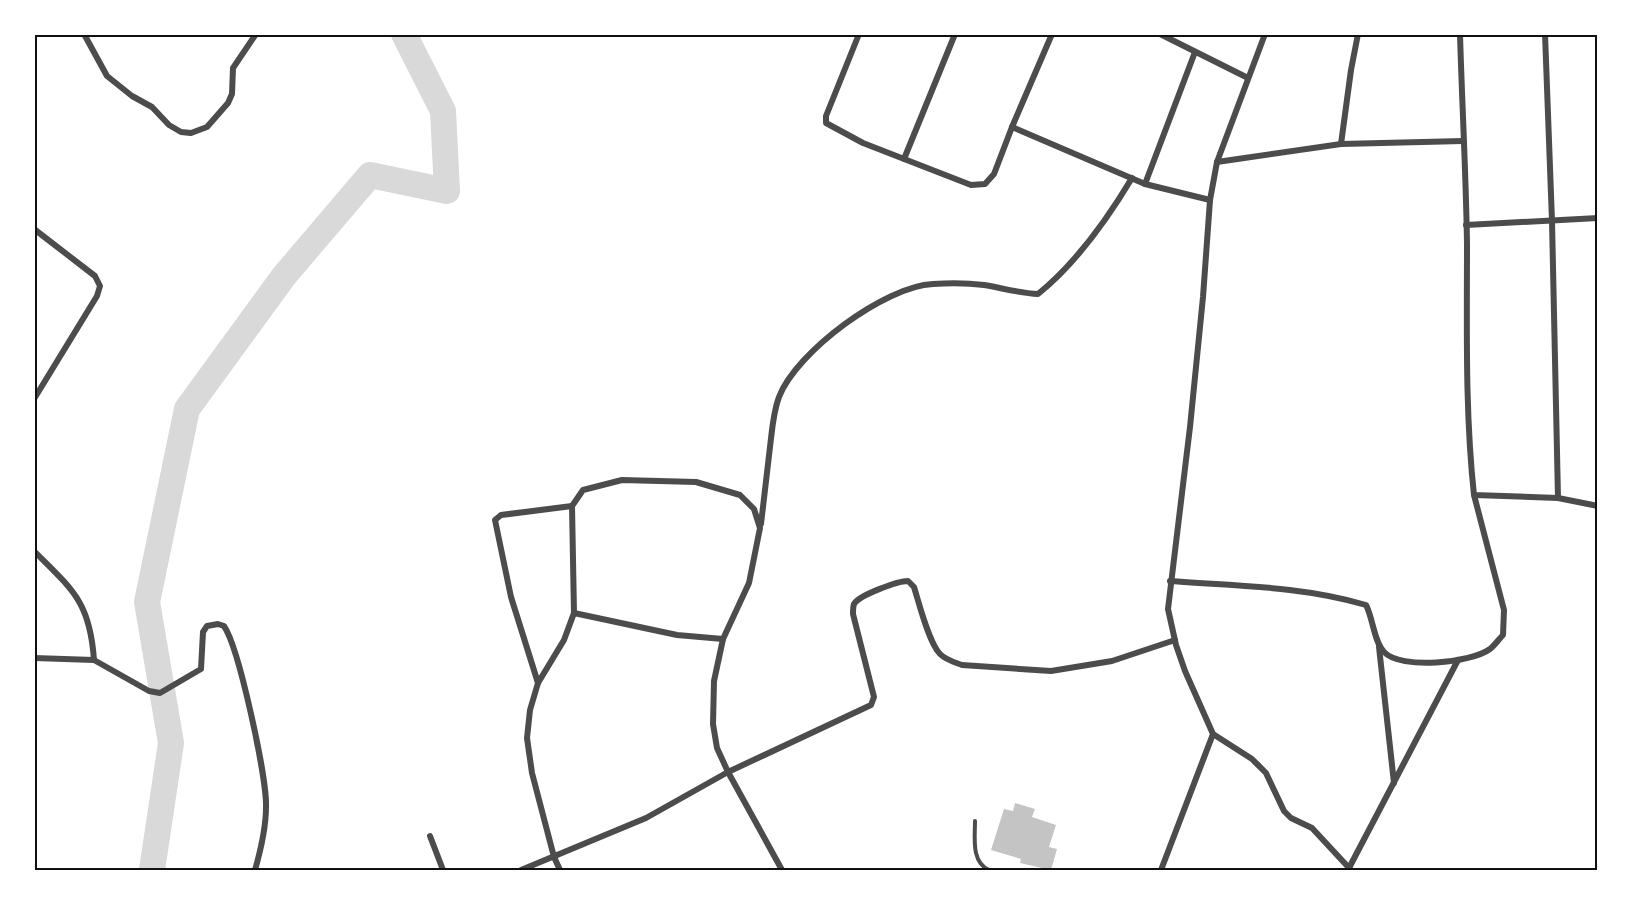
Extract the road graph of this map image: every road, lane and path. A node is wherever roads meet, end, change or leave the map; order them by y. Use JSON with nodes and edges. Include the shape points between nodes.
{"nodes":[{"id":1,"x":84,"y":34,"type":"edge"},
{"id":2,"x":256,"y":34,"type":"edge"},
{"id":3,"x":859,"y":34,"type":"edge"},
{"id":4,"x":954,"y":34,"type":"edge"},
{"id":5,"x":1052,"y":34,"type":"edge"},
{"id":6,"x":1160,"y":34,"type":"edge"},
{"id":7,"x":1265,"y":34,"type":"edge"},
{"id":8,"x":1358,"y":34,"type":"edge"},
{"id":9,"x":1460,"y":34,"type":"edge"},
{"id":10,"x":1545,"y":34,"type":"edge"},
{"id":11,"x":1195,"y":52,"type":"junction"},
{"id":12,"x":1248,"y":78,"type":"junction"},
{"id":13,"x":1012,"y":127,"type":"junction"},
{"id":14,"x":1463,"y":141,"type":"junction"},
{"id":15,"x":1341,"y":144,"type":"junction"},
{"id":16,"x":904,"y":159,"type":"junction"},
{"id":17,"x":1217,"y":162,"type":"junction"},
{"id":18,"x":1132,"y":178,"type":"junction"},
{"id":19,"x":1145,"y":184,"type":"junction"},
{"id":20,"x":1210,"y":200,"type":"junction"},
{"id":21,"x":1598,"y":218,"type":"edge"},
{"id":22,"x":1552,"y":221,"type":"junction"},
{"id":23,"x":1466,"y":225,"type":"junction"},
{"id":24,"x":34,"y":229,"type":"edge"},
{"id":25,"x":37,"y":389,"type":"edge"},
{"id":26,"x":34,"y":399,"type":"edge"},
{"id":27,"x":1474,"y":495,"type":"junction"},
{"id":28,"x":1558,"y":498,"type":"junction"},
{"id":29,"x":572,"y":506,"type":"junction"},
{"id":30,"x":1598,"y":506,"type":"edge"},
{"id":31,"x":760,"y":528,"type":"junction"},
{"id":32,"x":34,"y":551,"type":"edge"},
{"id":33,"x":1170,"y":581,"type":"junction"},
{"id":34,"x":574,"y":613,"type":"junction"},
{"id":35,"x":723,"y":639,"type":"junction"},
{"id":36,"x":1175,"y":640,"type":"junction"},
{"id":37,"x":1379,"y":646,"type":"junction"},
{"id":38,"x":34,"y":658,"type":"edge"},
{"id":39,"x":94,"y":660,"type":"junction"},
{"id":40,"x":1458,"y":660,"type":"junction"},
{"id":41,"x":538,"y":684,"type":"junction"},
{"id":42,"x":1213,"y":734,"type":"junction"},
{"id":43,"x":728,"y":772,"type":"junction"},
{"id":44,"x":1394,"y":784,"type":"junction"},
{"id":45,"x":975,"y":821,"type":"dead end"},
{"id":46,"x":430,"y":836,"type":"dead end"},
{"id":47,"x":554,"y":857,"type":"junction"},
{"id":48,"x":1350,"y":869,"type":"edge"},
{"id":49,"x":255,"y":870,"type":"edge"},
{"id":50,"x":443,"y":870,"type":"edge"},
{"id":51,"x":521,"y":870,"type":"edge"},
{"id":52,"x":560,"y":870,"type":"edge"},
{"id":53,"x":782,"y":870,"type":"edge"},
{"id":54,"x":988,"y":870,"type":"edge"},
{"id":55,"x":1161,"y":870,"type":"edge"}],
"edges":[{"from":1,"to":2,"type":"street","via":[[107,76],[152,107],[169,125],[191,133],[207,127],[228,103],[233,68]]},
{"from":3,"to":16,"type":"street","via":[[826,123],[863,144]]},
{"from":4,"to":16,"type":"street"},
{"from":5,"to":13,"type":"street"},
{"from":6,"to":11,"type":"street"},
{"from":7,"to":12,"type":"street"},
{"from":8,"to":15,"type":"street"},
{"from":9,"to":14,"type":"street"},
{"from":10,"to":22,"type":"street"},
{"from":11,"to":12,"type":"street"},
{"from":11,"to":19,"type":"street"},
{"from":12,"to":17,"type":"street"},
{"from":13,"to":16,"type":"street","via":[[994,174],[985,184],[971,184]]},
{"from":13,"to":18,"type":"street"},
{"from":14,"to":15,"type":"street"},
{"from":14,"to":23,"type":"street"},
{"from":15,"to":17,"type":"street"},
{"from":17,"to":20,"type":"street"},
{"from":18,"to":19,"type":"street"},
{"from":18,"to":31,"type":"street","via":[[1076,255],[1038,294],[981,285],[930,284],[898,293],[867,309],[807,357],[779,398]]},
{"from":19,"to":20,"type":"street"},
{"from":20,"to":33,"type":"street","via":[[1190,427]]},
{"from":21,"to":22,"type":"street"},
{"from":22,"to":23,"type":"street"},
{"from":22,"to":28,"type":"street"},
{"from":23,"to":27,"type":"street","via":[[1468,401]]},
{"from":24,"to":25,"type":"street","via":[[95,276],[100,286]]},
{"from":25,"to":26,"type":"street"},
{"from":27,"to":28,"type":"street"},
{"from":27,"to":40,"type":"street","via":[[1504,610],[1503,635],[1489,650]]},
{"from":28,"to":30,"type":"street"},
{"from":29,"to":31,"type":"street","via":[[582,490],[622,480],[696,482],[740,495],[754,509]]},
{"from":29,"to":34,"type":"street"},
{"from":29,"to":41,"type":"street","via":[[509,513],[495,520],[511,597]]},
{"from":31,"to":35,"type":"street","via":[[749,584]]},
{"from":32,"to":39,"type":"street","via":[[73,589],[86,611]]},
{"from":33,"to":36,"type":"street","via":[[1168,609]]},
{"from":33,"to":37,"type":"street","via":[[1317,593],[1366,605]]},
{"from":34,"to":35,"type":"street","via":[[678,635]]},
{"from":34,"to":41,"type":"street","via":[[564,640]]},
{"from":35,"to":43,"type":"street","via":[[714,681],[713,724],[717,748]]},
{"from":36,"to":42,"type":"street"},
{"from":36,"to":43,"type":"street","via":[[1112,661],[1051,671],[962,665],[939,653],[914,587],[908,581],[900,581],[854,604],[853,614],[874,697],[871,705]]},
{"from":37,"to":40,"type":"street","via":[[1398,660]]},
{"from":37,"to":44,"type":"street"},
{"from":38,"to":39,"type":"street"},
{"from":39,"to":49,"type":"street","via":[[149,691],[160,693],[201,669],[203,632],[207,626],[224,626],[247,700],[267,804],[264,840]]},
{"from":40,"to":44,"type":"street"},
{"from":41,"to":47,"type":"street","via":[[527,738]]},
{"from":42,"to":48,"type":"street","via":[[1252,759],[1266,773],[1284,812],[1312,828]]},
{"from":42,"to":55,"type":"street"},
{"from":43,"to":47,"type":"street","via":[[646,818]]},
{"from":43,"to":53,"type":"street"},
{"from":44,"to":48,"type":"street"},
{"from":45,"to":54,"type":"lane","via":[[976,856]]},
{"from":46,"to":50,"type":"street"},
{"from":47,"to":51,"type":"street"},
{"from":47,"to":52,"type":"street"}]}
